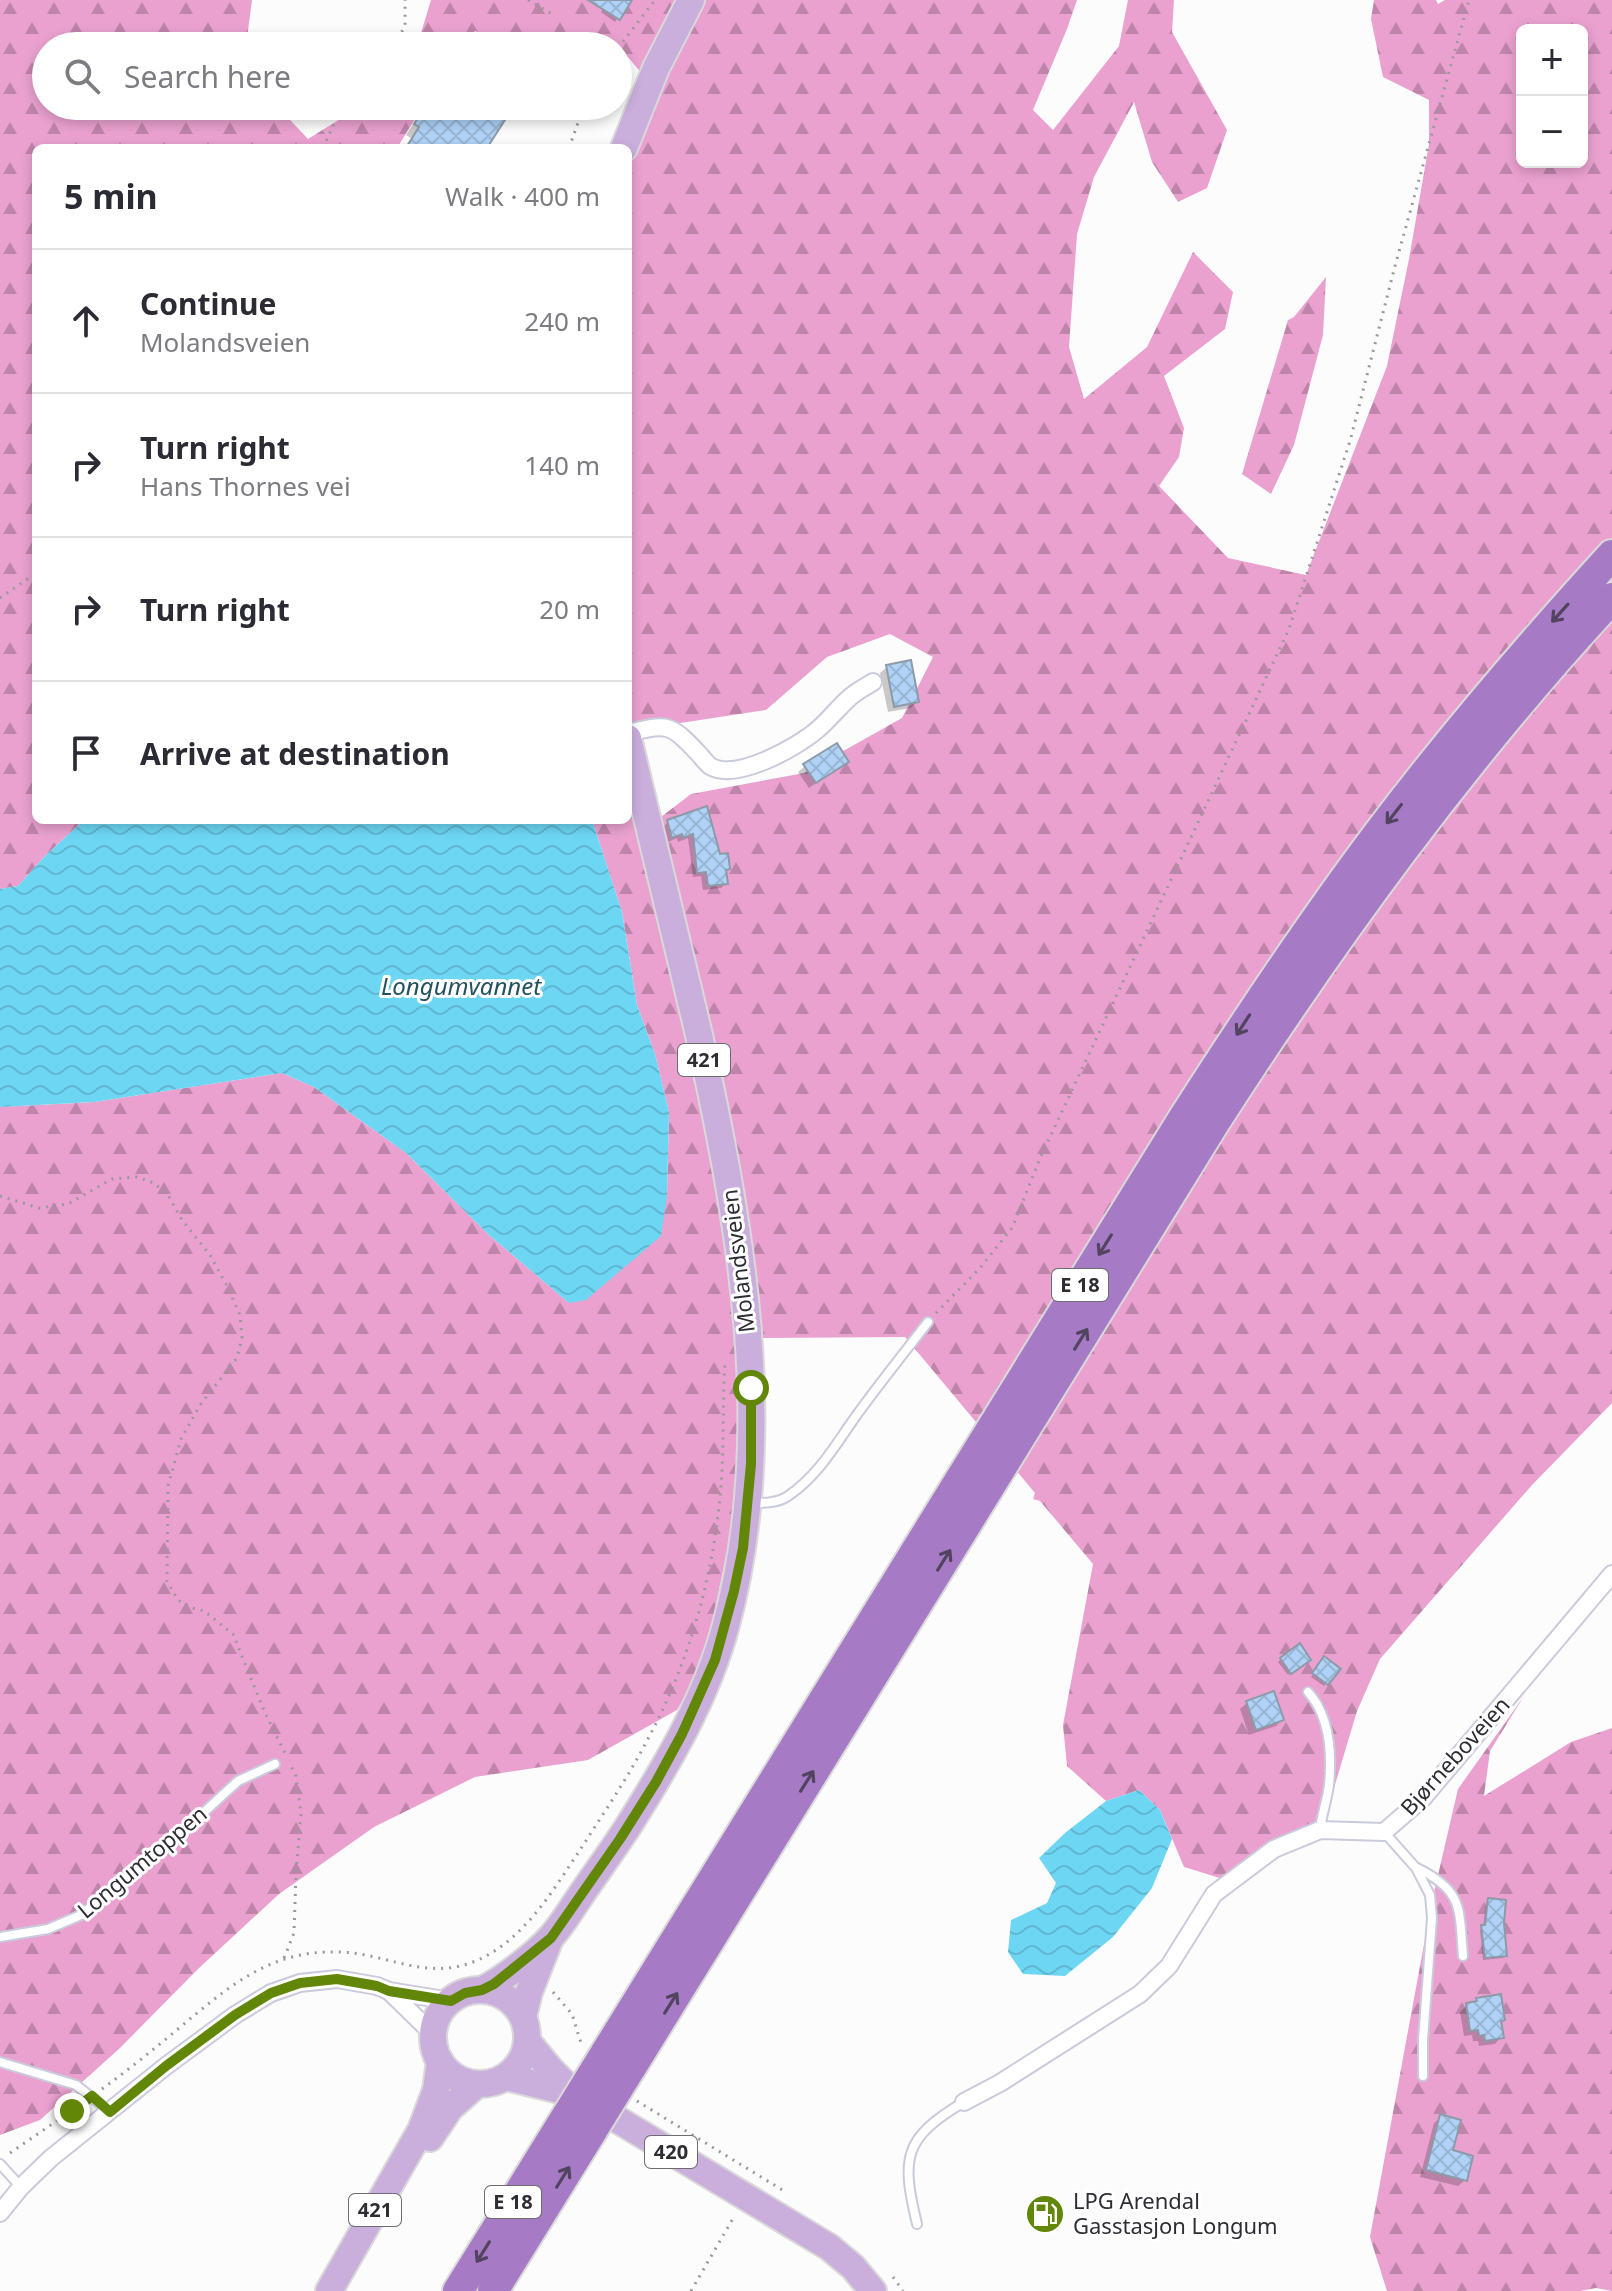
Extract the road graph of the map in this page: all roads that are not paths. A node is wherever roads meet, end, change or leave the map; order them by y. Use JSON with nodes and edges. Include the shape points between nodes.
{"nodes":[{"id":1,"x":691,"y":0,"type":"edge"},
{"id":2,"x":626,"y":144,"type":"edge"},
{"id":3,"x":1612,"y":555,"type":"edge"},
{"id":4,"x":1612,"y":598,"type":"edge"},
{"id":5,"x":873,"y":682,"type":"dead end"},
{"id":6,"x":632,"y":734,"type":"edge"},
{"id":7,"x":632,"y":752,"type":"edge"},
{"id":8,"x":928,"y":1322,"type":"road end"},
{"id":9,"x":747,"y":1504,"type":"junction"},
{"id":10,"x":1612,"y":1574,"type":"edge"},
{"id":11,"x":1308,"y":1692,"type":"dead end"},
{"id":12,"x":275,"y":1764,"type":"dead end"},
{"id":13,"x":1320,"y":1830,"type":"junction"},
{"id":14,"x":1384,"y":1832,"type":"junction"},
{"id":15,"x":1416,"y":1868,"type":"junction"},
{"id":16,"x":0,"y":1937,"type":"edge"},
{"id":17,"x":551,"y":1938,"type":"junction"},
{"id":18,"x":1463,"y":1956,"type":"dead end"},
{"id":19,"x":482,"y":1990,"type":"junction"},
{"id":20,"x":389,"y":1991,"type":"junction"},
{"id":21,"x":451,"y":2001,"type":"junction"},
{"id":22,"x":525,"y":2029,"type":"junction"},
{"id":23,"x":433,"y":2034,"type":"junction"},
{"id":24,"x":440,"y":2061,"type":"junction"},
{"id":25,"x":0,"y":2062,"type":"edge"},
{"id":26,"x":611,"y":2066,"type":"junction"},
{"id":27,"x":1423,"y":2076,"type":"dead end"},
{"id":28,"x":506,"y":2077,"type":"junction"},
{"id":29,"x":477,"y":2084,"type":"junction"},
{"id":30,"x":964,"y":2102,"type":"joint"},
{"id":31,"x":110,"y":2112,"type":"junction"},
{"id":32,"x":578,"y":2112,"type":"junction"},
{"id":33,"x":0,"y":2162,"type":"edge"},
{"id":34,"x":21,"y":2187,"type":"junction"},
{"id":35,"x":0,"y":2213,"type":"edge"},
{"id":36,"x":917,"y":2224,"type":"dead end"},
{"id":37,"x":881,"y":2281,"type":"edge"},
{"id":38,"x":329,"y":2291,"type":"edge"},
{"id":39,"x":343,"y":2291,"type":"edge"},
{"id":40,"x":458,"y":2291,"type":"edge"},
{"id":41,"x":493,"y":2291,"type":"edge"}],
"edges":[{"from":1,"to":2,"type":"main road"},
{"from":3,"to":26,"type":"highway","number":"E 18","one_way":true,"via":[[1431,765],[1244,1023]]},
{"from":26,"to":4,"type":"highway","number":"E 18","one_way":true,"via":[[1292,1003],[1427,817]]},
{"from":5,"to":6,"type":"street","via":[[796,745],[738,769],[710,766],[671,727]]},
{"from":7,"to":9,"type":"main road","name":"Molandsveien","number":"421","via":[[731,1195],[751,1388]]},
{"from":8,"to":9,"type":"lane","via":[[810,1478],[779,1501]]},
{"from":9,"to":17,"type":"main road","name":"Molandsveien","number":"421","via":[[731,1603],[699,1698],[656,1782]]},
{"from":10,"to":14,"type":"street","name":"Bjørneboveien","via":[[1423,1798]]},
{"from":11,"to":13,"type":"lane","via":[[1323,1714],[1330,1745]]},
{"from":12,"to":16,"type":"lane","name":"Longumtoppen","via":[[238,1781],[81,1915],[48,1929]]},
{"from":13,"to":14,"type":"street","name":"Bjørneboveien"},
{"from":13,"to":30,"type":"street","name":"Bjørneboveien","via":[[1274,1849],[1214,1894],[1169,1966],[1140,1994]]},
{"from":14,"to":15,"type":"lane"},
{"from":15,"to":18,"type":"lane","via":[[1436,1878],[1458,1906]]},
{"from":15,"to":27,"type":"lane","via":[[1430,1895],[1432,1918]]},
{"from":17,"to":19,"type":"main road","name":"Molandsveien","number":"421"},
{"from":17,"to":22,"type":"main road","name":"Molandsveien","number":"421","via":[[529,1992]]},
{"from":19,"to":21,"type":"main road","number":"421"},
{"from":19,"to":22,"type":"main road","via":[[506,1998]]},
{"from":20,"to":21,"type":"street"},
{"from":20,"to":23,"type":"street"},
{"from":20,"to":31,"type":"street","via":[[337,1979],[271,1993]]},
{"from":21,"to":23,"type":"main road","via":[[440,2012]]},
{"from":22,"to":28,"type":"main road","number":"421","via":[[521,2061]]},
{"from":22,"to":32,"type":"main road","number":"420"},
{"from":23,"to":24,"type":"main road","number":"421"},
{"from":24,"to":29,"type":"main road","via":[[460,2080]]},
{"from":24,"to":38,"type":"main road","number":"421","via":[[421,2130]]},
{"from":25,"to":31,"type":"lane","via":[[76,2085]]},
{"from":26,"to":32,"type":"highway","number":"E 18","bridge":true},
{"from":28,"to":29,"type":"main road"},
{"from":28,"to":32,"type":"main road","number":"420","via":[[532,2082]]},
{"from":29,"to":39,"type":"main road","number":"421","via":[[437,2127]]},
{"from":30,"to":36,"type":"lane","via":[[932,2122],[912,2148],[907,2175]]},
{"from":31,"to":34,"type":"street"},
{"from":32,"to":37,"type":"main road","number":"420","via":[[829,2247]]},
{"from":32,"to":40,"type":"highway","number":"E 18","one_way":true},
{"from":41,"to":32,"type":"highway","number":"E 18","one_way":true},
{"from":33,"to":34,"type":"lane"},
{"from":34,"to":35,"type":"street"}]}
